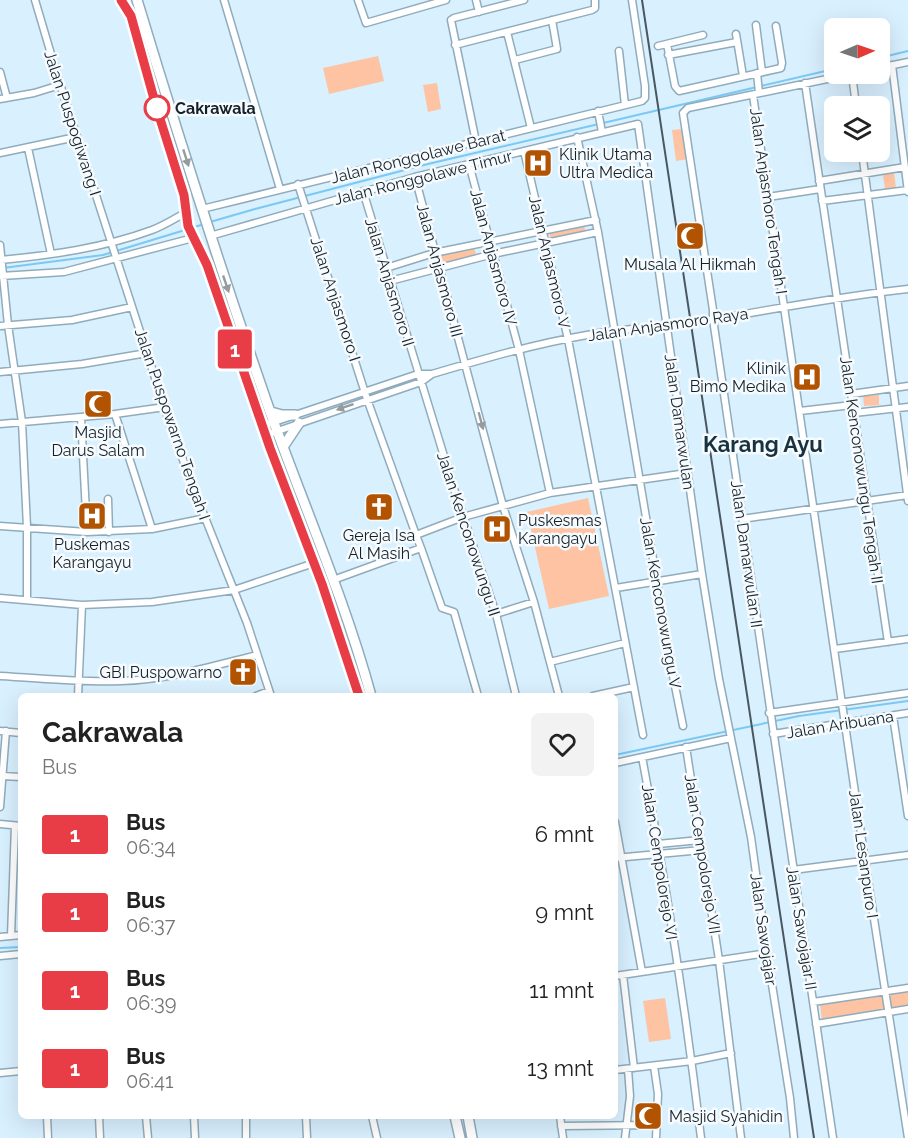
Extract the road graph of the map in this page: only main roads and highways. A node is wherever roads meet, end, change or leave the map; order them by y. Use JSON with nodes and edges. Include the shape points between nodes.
{"nodes":[{"id":1,"x":121,"y":0,"type":"edge"},
{"id":2,"x":127,"y":0,"type":"edge"},
{"id":3,"x":137,"y":0,"type":"edge"},
{"id":4,"x":131,"y":16,"type":"junction"},
{"id":5,"x":270,"y":412,"type":"junction"},
{"id":6,"x":283,"y":447,"type":"junction"},
{"id":7,"x":358,"y":693,"type":"edge"},
{"id":8,"x":370,"y":693,"type":"edge"},
{"id":9,"x":456,"y":1119,"type":"edge"},
{"id":10,"x":469,"y":1119,"type":"edge"},
{"id":11,"x":460,"y":1138,"type":"edge"},
{"id":12,"x":472,"y":1138,"type":"edge"}],
"edges":[{"from":1,"to":4,"type":"highway"},
{"from":2,"to":4,"type":"highway"},
{"from":3,"to":5,"type":"highway","one_way":true},
{"from":4,"to":7,"type":"highway","via":[[184,195],[192,236],[207,265]]},
{"from":5,"to":6,"type":"highway"},
{"from":5,"to":6,"type":"highway","via":[[297,419]]},
{"from":6,"to":8,"type":"highway"},
{"from":9,"to":11,"type":"highway"},
{"from":10,"to":12,"type":"highway"}]}
